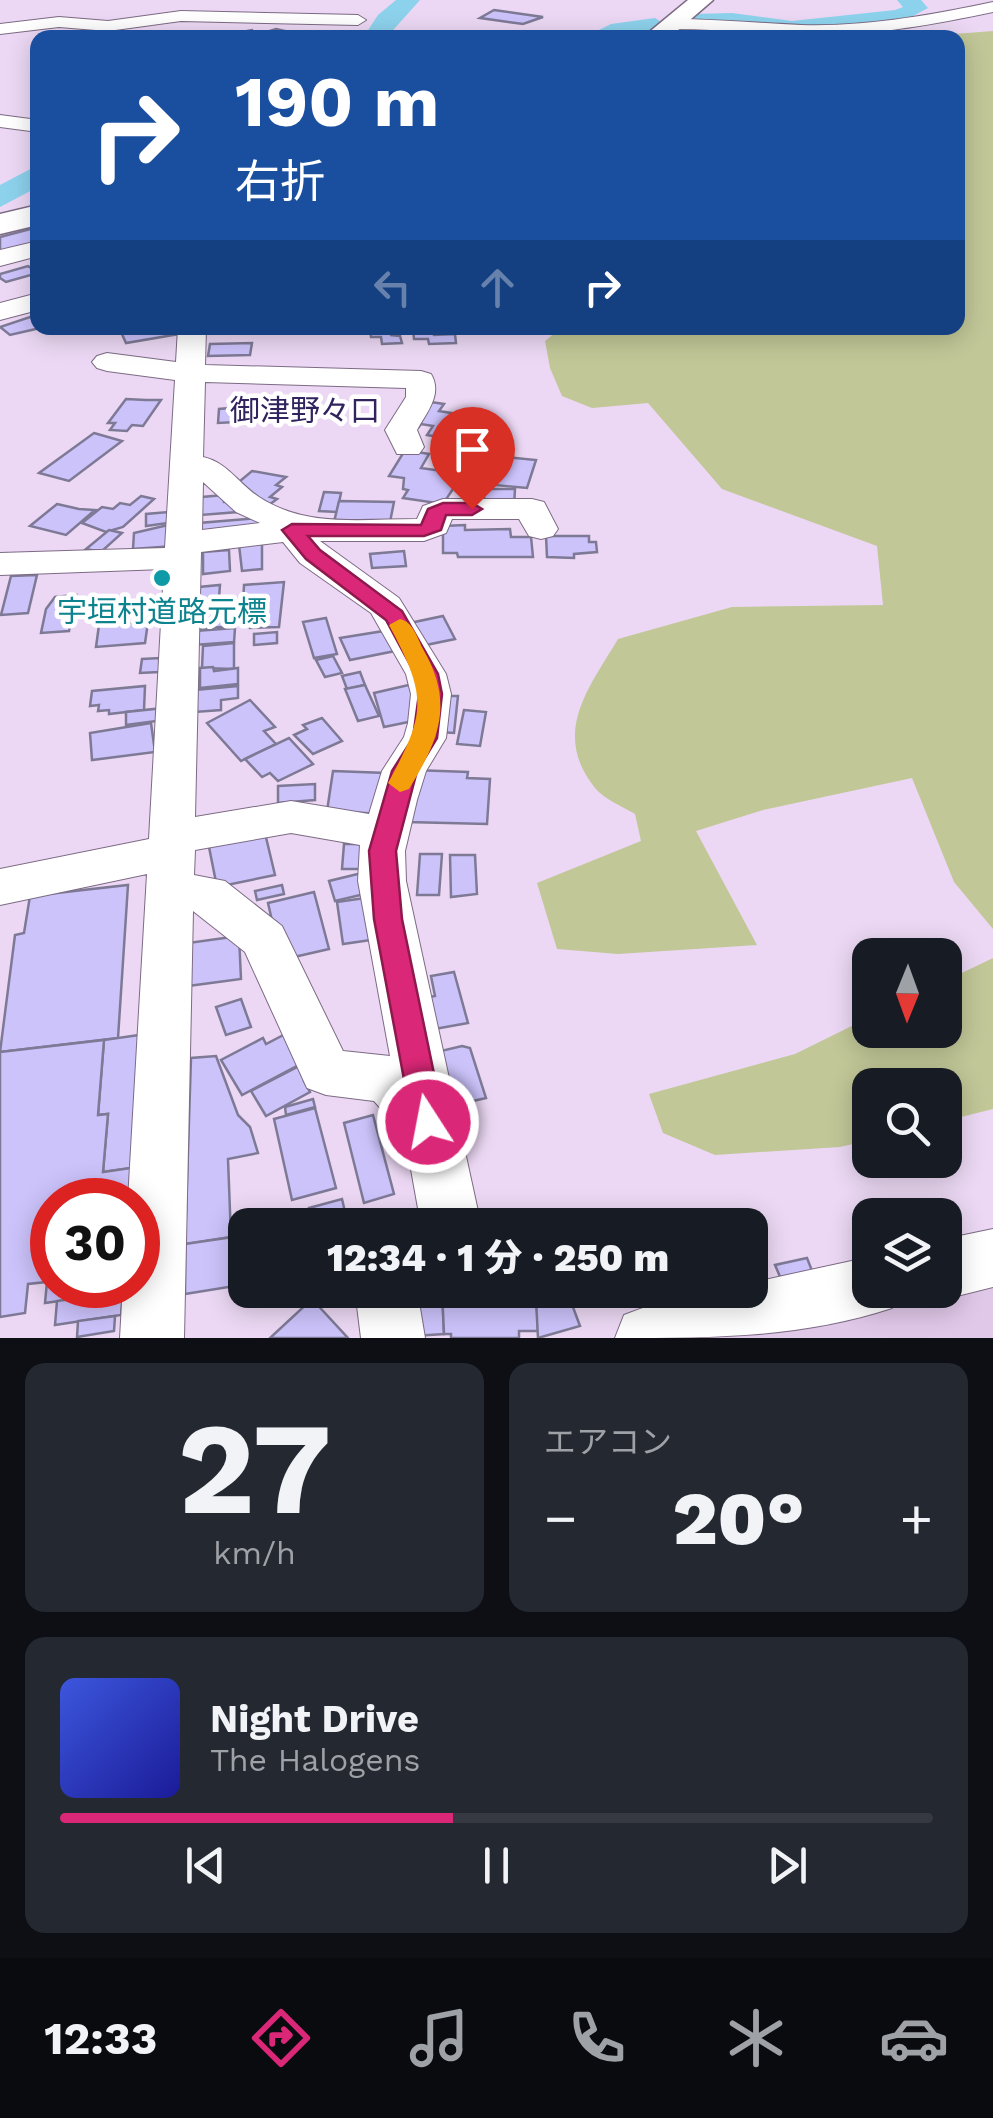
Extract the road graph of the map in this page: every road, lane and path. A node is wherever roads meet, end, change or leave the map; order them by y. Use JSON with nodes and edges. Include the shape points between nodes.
{"nodes":[{"id":1,"x":156,"y":0,"type":"edge"},
{"id":2,"x":702,"y":0,"type":"edge"},
{"id":3,"x":993,"y":6,"type":"edge"},
{"id":4,"x":181,"y":16,"type":"junction"},
{"id":5,"x":0,"y":29,"type":"edge"},
{"id":6,"x":99,"y":30,"type":"edge"},
{"id":7,"x":118,"y":30,"type":"edge"},
{"id":8,"x":344,"y":30,"type":"edge"},
{"id":9,"x":663,"y":30,"type":"edge"},
{"id":10,"x":673,"y":30,"type":"edge"},
{"id":11,"x":804,"y":30,"type":"edge"},
{"id":12,"x":804,"y":30,"type":"edge"},
{"id":13,"x":30,"y":217,"type":"edge"},
{"id":14,"x":0,"y":224,"type":"edge"},
{"id":15,"x":30,"y":250,"type":"edge"},
{"id":16,"x":0,"y":258,"type":"edge"},
{"id":17,"x":30,"y":303,"type":"edge"},
{"id":18,"x":0,"y":312,"type":"edge"},
{"id":19,"x":192,"y":335,"type":"edge"},
{"id":20,"x":107,"y":362,"type":"dead end"},
{"id":21,"x":191,"y":374,"type":"junction"},
{"id":22,"x":408,"y":447,"type":"dead end"},
{"id":23,"x":188,"y":464,"type":"junction"},
{"id":24,"x":541,"y":529,"type":"dead end"},
{"id":25,"x":292,"y":530,"type":"junction"},
{"id":26,"x":184,"y":551,"type":"junction"},
{"id":27,"x":0,"y":564,"type":"edge"},
{"id":28,"x":387,"y":833,"type":"junction"},
{"id":29,"x":170,"y":860,"type":"junction"},
{"id":30,"x":0,"y":887,"type":"edge"},
{"id":31,"x":428,"y":1122,"type":"junction"},
{"id":32,"x":447,"y":1208,"type":"edge"},
{"id":33,"x":993,"y":1258,"type":"edge"},
{"id":34,"x":962,"y":1266,"type":"edge"},
{"id":35,"x":852,"y":1291,"type":"edge"},
{"id":36,"x":389,"y":1308,"type":"edge"},
{"id":37,"x":152,"y":1338,"type":"edge"},
{"id":38,"x":393,"y":1338,"type":"edge"},
{"id":39,"x":647,"y":1338,"type":"edge"}],
"edges":[{"from":1,"to":4,"type":"street"},
{"from":2,"to":9,"type":"highway"},
{"from":3,"to":11,"type":"street","via":[[935,19]]},
{"from":4,"to":7,"type":"street"},
{"from":4,"to":8,"type":"street","via":[[364,13]]},
{"from":5,"to":6,"type":"street","via":[[59,22]]},
{"from":10,"to":12,"type":"street","via":[[742,24]]},
{"from":13,"to":14,"type":"highway"},
{"from":15,"to":16,"type":"street"},
{"from":17,"to":18,"type":"street"},
{"from":19,"to":21,"type":"street"},
{"from":20,"to":21,"type":"street"},
{"from":21,"to":22,"type":"street","via":[[422,380],[421,397],[401,430]]},
{"from":21,"to":23,"type":"street"},
{"from":23,"to":25,"type":"street","via":[[205,467],[248,505]]},
{"from":23,"to":26,"type":"street"},
{"from":24,"to":25,"type":"street","via":[[532,509],[443,509],[424,530]]},
{"from":25,"to":26,"type":"street"},
{"from":25,"to":28,"type":"street","via":[[313,554],[386,606],[426,674],[429,723],[404,771]]},
{"from":26,"to":27,"type":"street"},
{"from":26,"to":29,"type":"street"},
{"from":28,"to":29,"type":"street","via":[[291,818]]},
{"from":28,"to":31,"type":"street","via":[[382,881]]},
{"from":29,"to":30,"type":"street"},
{"from":29,"to":31,"type":"street","via":[[264,940],[326,1072],[389,1079]]},
{"from":29,"to":37,"type":"street"},
{"from":31,"to":32,"type":"street"},
{"from":33,"to":34,"type":"street"},
{"from":35,"to":39,"type":"street"},
{"from":36,"to":38,"type":"street"}]}
